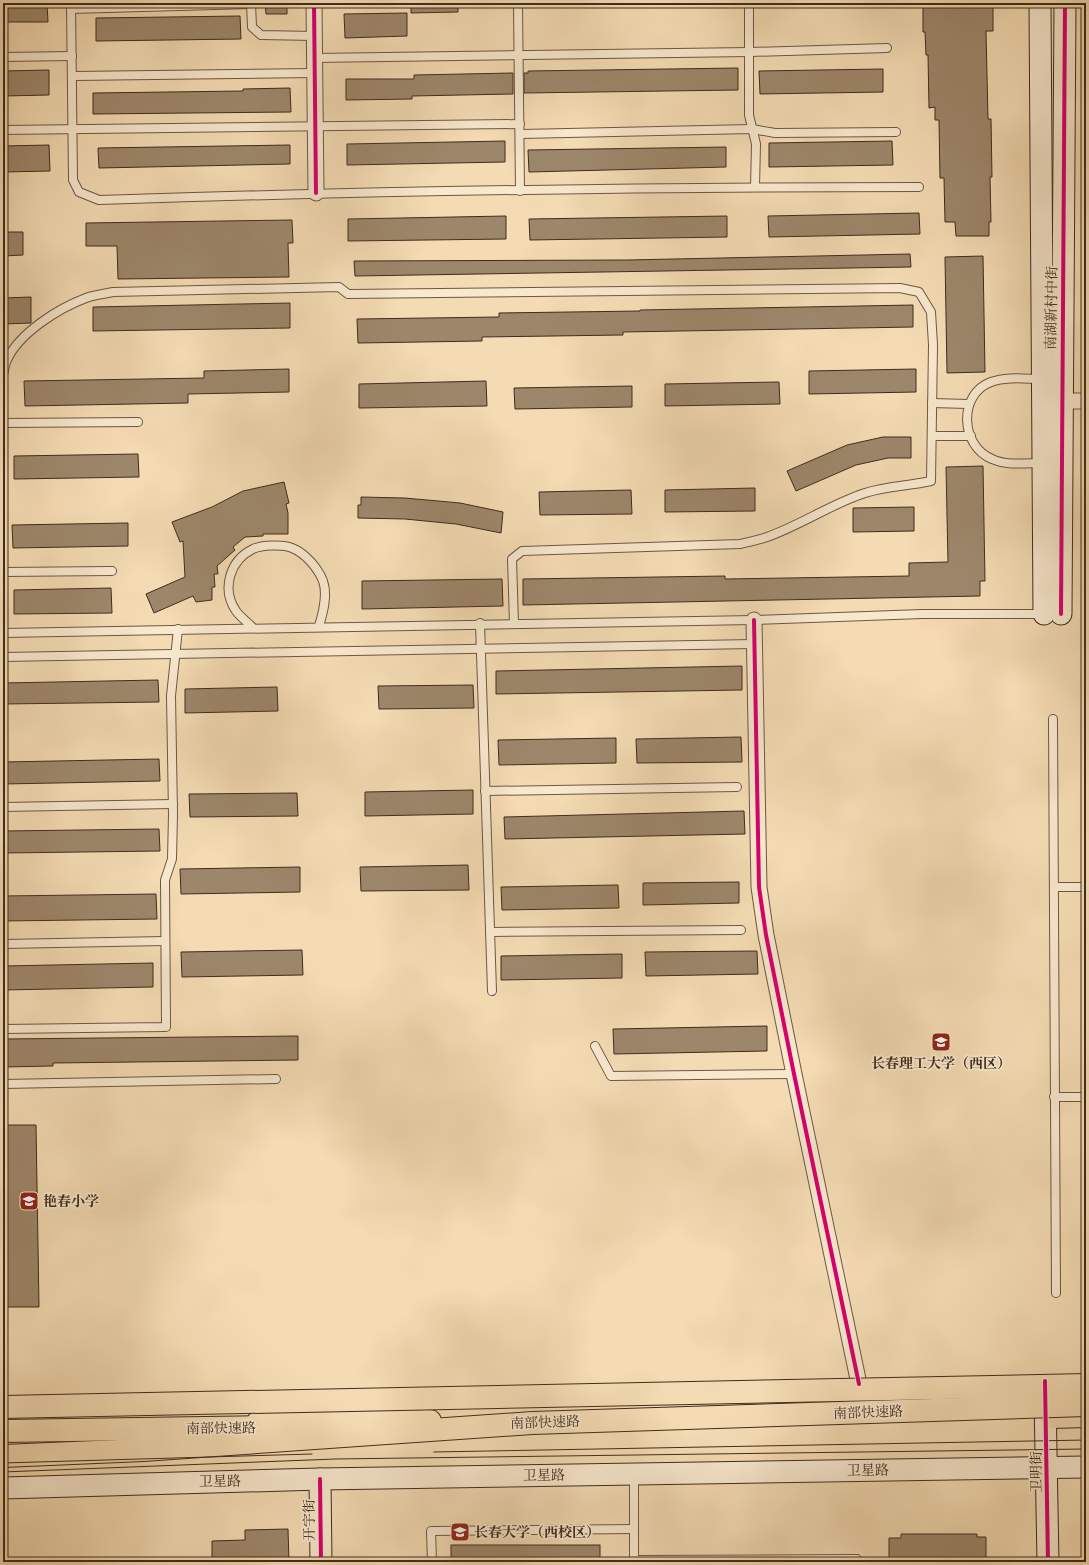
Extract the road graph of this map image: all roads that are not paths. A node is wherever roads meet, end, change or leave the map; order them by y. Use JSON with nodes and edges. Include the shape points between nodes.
{"nodes":[{"id":1,"x":314,"y":3,"type":"edge"},
{"id":2,"x":518,"y":3,"type":"edge"},
{"id":3,"x":749,"y":3,"type":"edge"},
{"id":4,"x":1040,"y":3,"type":"edge"},
{"id":5,"x":1065,"y":3,"type":"edge"},
{"id":6,"x":251,"y":4,"type":"edge"},
{"id":7,"x":71,"y":6,"type":"edge"},
{"id":8,"x":314,"y":36,"type":"junction"},
{"id":9,"x":886,"y":48,"type":"dead end"},
{"id":10,"x":750,"y":52,"type":"junction"},
{"id":11,"x":72,"y":56,"type":"junction"},
{"id":12,"x":519,"y":56,"type":"junction"},
{"id":13,"x":3,"y":57,"type":"edge"},
{"id":14,"x":314,"y":66,"type":"junction"},
{"id":15,"x":72,"y":76,"type":"junction"},
{"id":16,"x":520,"y":124,"type":"junction"},
{"id":17,"x":315,"y":126,"type":"junction"},
{"id":18,"x":74,"y":129,"type":"junction"},
{"id":19,"x":752,"y":129,"type":"junction"},
{"id":20,"x":3,"y":130,"type":"edge"},
{"id":21,"x":896,"y":132,"type":"dead end"},
{"id":22,"x":520,"y":134,"type":"junction"},
{"id":23,"x":755,"y":187,"type":"junction"},
{"id":24,"x":919,"y":187,"type":"dead end"},
{"id":25,"x":520,"y":191,"type":"junction"},
{"id":26,"x":316,"y":193,"type":"junction"},
{"id":27,"x":5,"y":360,"type":"edge"},
{"id":28,"x":3,"y":375,"type":"edge"},
{"id":29,"x":1052,"y":379,"type":"junction"},
{"id":30,"x":1062,"y":401,"type":"junction"},
{"id":31,"x":1086,"y":401,"type":"edge"},
{"id":32,"x":932,"y":403,"type":"junction"},
{"id":33,"x":968,"y":404,"type":"junction"},
{"id":34,"x":138,"y":422,"type":"dead end"},
{"id":35,"x":3,"y":423,"type":"edge"},
{"id":36,"x":932,"y":436,"type":"junction"},
{"id":37,"x":971,"y":436,"type":"junction"},
{"id":38,"x":1052,"y":462,"type":"junction"},
{"id":39,"x":112,"y":571,"type":"dead end"},
{"id":40,"x":3,"y":572,"type":"edge"},
{"id":41,"x":1052,"y":614,"type":"joint"},
{"id":42,"x":754,"y":620,"type":"junction"},
{"id":43,"x":480,"y":623,"type":"junction"},
{"id":44,"x":514,"y":624,"type":"junction"},
{"id":45,"x":319,"y":626,"type":"junction"},
{"id":46,"x":253,"y":628,"type":"junction"},
{"id":47,"x":178,"y":629,"type":"junction"},
{"id":48,"x":3,"y":633,"type":"edge"},
{"id":49,"x":754,"y":644,"type":"junction"},
{"id":50,"x":481,"y":649,"type":"junction"},
{"id":51,"x":175,"y":654,"type":"junction"},
{"id":52,"x":3,"y":657,"type":"edge"},
{"id":53,"x":1053,"y":719,"type":"dead end"},
{"id":54,"x":737,"y":787,"type":"dead end"},
{"id":55,"x":486,"y":791,"type":"junction"},
{"id":56,"x":173,"y":804,"type":"junction"},
{"id":57,"x":3,"y":807,"type":"edge"},
{"id":58,"x":1054,"y":887,"type":"junction"},
{"id":59,"x":1086,"y":887,"type":"edge"},
{"id":60,"x":741,"y":930,"type":"dead end"},
{"id":61,"x":490,"y":932,"type":"junction"},
{"id":62,"x":165,"y":941,"type":"junction"},
{"id":63,"x":3,"y":944,"type":"edge"},
{"id":64,"x":492,"y":991,"type":"dead end"},
{"id":65,"x":3,"y":1029,"type":"edge"},
{"id":66,"x":596,"y":1046,"type":"dead end"},
{"id":67,"x":794,"y":1074,"type":"junction"},
{"id":68,"x":276,"y":1079,"type":"dead end"},
{"id":69,"x":3,"y":1084,"type":"edge"},
{"id":70,"x":1054,"y":1097,"type":"junction"},
{"id":71,"x":1086,"y":1097,"type":"edge"},
{"id":72,"x":1056,"y":1293,"type":"dead end"},
{"id":73,"x":1086,"y":1380,"type":"edge"},
{"id":74,"x":1045,"y":1381,"type":"junction"},
{"id":75,"x":860,"y":1384,"type":"junction"},
{"id":76,"x":1086,"y":1385,"type":"edge"},
{"id":77,"x":3,"y":1396,"type":"edge"},
{"id":78,"x":1086,"y":1405,"type":"edge"},
{"id":79,"x":3,"y":1407,"type":"edge"},
{"id":80,"x":1086,"y":1416,"type":"edge"},
{"id":81,"x":1046,"y":1417,"type":"junction"},
{"id":82,"x":532,"y":1423,"type":"junction"},
{"id":83,"x":3,"y":1424,"type":"edge"},
{"id":84,"x":3,"y":1431,"type":"edge"},
{"id":85,"x":3,"y":1456,"type":"edge"},
{"id":86,"x":1047,"y":1467,"type":"junction"},
{"id":87,"x":1086,"y":1467,"type":"edge"},
{"id":88,"x":634,"y":1473,"type":"junction"},
{"id":89,"x":320,"y":1479,"type":"junction"},
{"id":90,"x":3,"y":1488,"type":"edge"},
{"id":91,"x":634,"y":1529,"type":"junction"},
{"id":92,"x":634,"y":1561,"type":"edge"},
{"id":93,"x":321,"y":1562,"type":"edge"},
{"id":94,"x":432,"y":1562,"type":"edge"},
{"id":95,"x":857,"y":1562,"type":"edge"},
{"id":96,"x":1048,"y":1562,"type":"edge"}],
"edges":[{"from":1,"to":8,"type":"street"},
{"from":2,"to":12,"type":"lane"},
{"from":3,"to":10,"type":"lane"},
{"from":4,"to":29,"type":"street","name":"南湖新村中街"},
{"from":5,"to":29,"type":"street","name":"南湖新村中街"},
{"from":6,"to":7,"type":"lane"},
{"from":6,"to":8,"type":"lane","via":[[252,26],[261,34]]},
{"from":7,"to":11,"type":"lane"},
{"from":8,"to":14,"type":"street"},
{"from":9,"to":10,"type":"lane"},
{"from":10,"to":12,"type":"lane"},
{"from":10,"to":19,"type":"lane","via":[[749,115]]},
{"from":11,"to":13,"type":"lane"},
{"from":11,"to":15,"type":"lane"},
{"from":12,"to":14,"type":"lane"},
{"from":12,"to":16,"type":"lane"},
{"from":14,"to":15,"type":"lane"},
{"from":14,"to":17,"type":"street"},
{"from":15,"to":18,"type":"lane"},
{"from":16,"to":17,"type":"lane"},
{"from":16,"to":22,"type":"lane"},
{"from":17,"to":18,"type":"lane"},
{"from":17,"to":26,"type":"street"},
{"from":18,"to":20,"type":"lane"},
{"from":18,"to":26,"type":"lane","via":[[74,180],[79,192],[99,200]]},
{"from":19,"to":21,"type":"lane","via":[[775,133]]},
{"from":19,"to":22,"type":"lane"},
{"from":19,"to":23,"type":"lane","via":[[756,144]]},
{"from":22,"to":25,"type":"lane"},
{"from":23,"to":24,"type":"lane"},
{"from":23,"to":25,"type":"lane"},
{"from":25,"to":26,"type":"lane"},
{"from":27,"to":28,"type":"lane"},
{"from":27,"to":32,"type":"lane","via":[[19,342],[55,314],[86,298],[113,292],[339,287],[348,294],[900,288],[919,292],[931,312]]},
{"from":29,"to":30,"type":"street","name":"南湖新村中街"},
{"from":29,"to":33,"type":"lane","via":[[1009,379],[992,382],[973,394]]},
{"from":29,"to":38,"type":"street","name":"南湖新村中街"},
{"from":30,"to":31,"type":"street"},
{"from":30,"to":38,"type":"street","name":"南湖新村中街"},
{"from":32,"to":33,"type":"lane"},
{"from":32,"to":36,"type":"lane"},
{"from":33,"to":37,"type":"lane","via":[[967,418]]},
{"from":34,"to":35,"type":"lane"},
{"from":36,"to":37,"type":"lane"},
{"from":36,"to":44,"type":"lane","via":[[931,481],[866,492],[767,537],[740,544],[714,546],[522,551],[512,558]]},
{"from":37,"to":38,"type":"lane","via":[[976,448],[991,459],[1012,464]]},
{"from":38,"to":41,"type":"street","name":"南湖新村中街"},
{"from":39,"to":40,"type":"lane"},
{"from":41,"to":42,"type":"lane","via":[[922,614]]},
{"from":42,"to":44,"type":"lane"},
{"from":42,"to":49,"type":"street"},
{"from":43,"to":44,"type":"lane"},
{"from":43,"to":45,"type":"lane"},
{"from":43,"to":50,"type":"lane"},
{"from":45,"to":46,"type":"lane"},
{"from":45,"to":46,"type":"lane","via":[[325,604],[323,582],[310,561],[292,547],[266,545],[253,549],[241,557],[231,571],[228,584],[229,597],[236,611]]},
{"from":46,"to":47,"type":"lane"},
{"from":47,"to":48,"type":"lane"},
{"from":47,"to":51,"type":"lane"},
{"from":49,"to":50,"type":"lane"},
{"from":49,"to":67,"type":"street","via":[[759,887],[766,936]]},
{"from":50,"to":51,"type":"lane"},
{"from":50,"to":55,"type":"lane"},
{"from":51,"to":52,"type":"lane"},
{"from":51,"to":56,"type":"lane","via":[[171,696]]},
{"from":53,"to":58,"type":"lane"},
{"from":54,"to":55,"type":"lane"},
{"from":55,"to":61,"type":"lane"},
{"from":56,"to":57,"type":"lane"},
{"from":56,"to":62,"type":"lane","via":[[172,859],[165,880]]},
{"from":58,"to":59,"type":"lane"},
{"from":58,"to":70,"type":"lane"},
{"from":60,"to":61,"type":"lane"},
{"from":61,"to":64,"type":"lane"},
{"from":62,"to":63,"type":"lane"},
{"from":62,"to":65,"type":"lane","via":[[166,1027]]},
{"from":66,"to":67,"type":"lane","via":[[611,1076]]},
{"from":67,"to":75,"type":"street"},
{"from":68,"to":69,"type":"lane"},
{"from":70,"to":71,"type":"lane"},
{"from":70,"to":72,"type":"lane"},
{"from":73,"to":74,"type":"main road"},
{"from":74,"to":75,"type":"main road"},
{"from":74,"to":81,"type":"street","name":"卫明街"},
{"from":75,"to":77,"type":"main road"},
{"from":76,"to":79,"type":"main road","name":"南部快速路","bridge":true},
{"from":78,"to":82,"type":"main road","name":"南部快速路","bridge":true},
{"from":80,"to":81,"type":"main road"},
{"from":81,"to":83,"type":"main road"},
{"from":81,"to":86,"type":"street","name":"卫明街"},
{"from":82,"to":84,"type":"main road","name":"南部快速路"},
{"from":82,"to":85,"type":"main road","via":[[143,1450]]},
{"from":86,"to":87,"type":"street","name":"卫星路"},
{"from":86,"to":88,"type":"street","name":"卫星路"},
{"from":86,"to":96,"type":"street","name":"卫明街"},
{"from":88,"to":89,"type":"street","name":"卫星路"},
{"from":88,"to":91,"type":"lane"},
{"from":89,"to":90,"type":"street","name":"卫星路"},
{"from":89,"to":93,"type":"street","name":"开宇街"},
{"from":91,"to":92,"type":"lane"},
{"from":91,"to":94,"type":"lane","via":[[431,1531]]},
{"from":92,"to":95,"type":"lane","via":[[857,1559]]}]}
